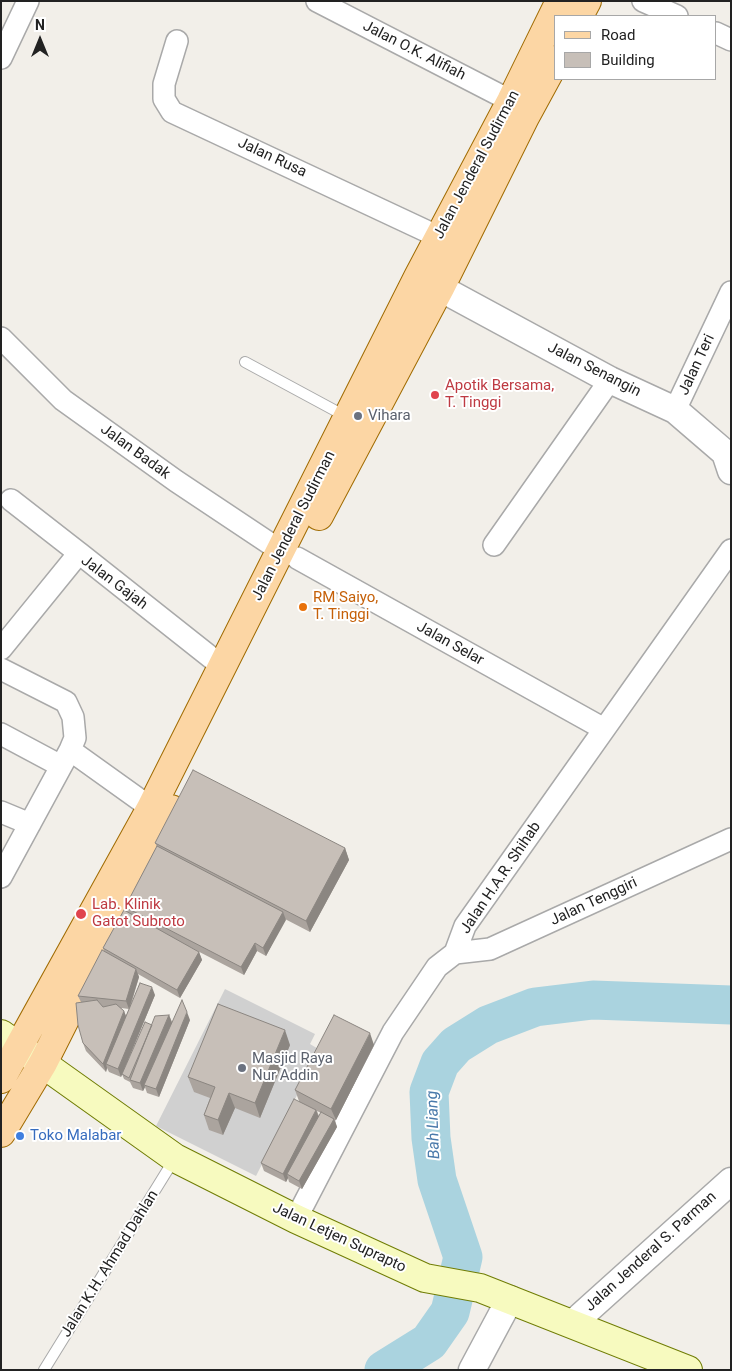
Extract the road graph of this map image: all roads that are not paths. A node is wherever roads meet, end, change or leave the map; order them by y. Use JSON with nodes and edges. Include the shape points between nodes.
{"nodes":[{"id":1,"x":28,"y":1,"type":"edge"},
{"id":2,"x":317,"y":1,"type":"edge"},
{"id":3,"x":587,"y":1,"type":"edge"},
{"id":4,"x":642,"y":1,"type":"edge"},
{"id":5,"x":560,"y":7,"type":"edge"},
{"id":6,"x":675,"y":15,"type":"edge"},
{"id":7,"x":554,"y":19,"type":"edge"},
{"id":8,"x":717,"y":33,"type":"edge"},
{"id":9,"x":731,"y":40,"type":"edge"},
{"id":10,"x":177,"y":41,"type":"dead end"},
{"id":11,"x":1,"y":58,"type":"edge"},
{"id":12,"x":554,"y":64,"type":"edge"},
{"id":13,"x":511,"y":101,"type":"junction"},
{"id":14,"x":439,"y":237,"type":"junction"},
{"id":15,"x":440,"y":288,"type":"junction"},
{"id":16,"x":731,"y":292,"type":"edge"},
{"id":17,"x":1,"y":338,"type":"edge"},
{"id":18,"x":245,"y":362,"type":"dead end"},
{"id":19,"x":610,"y":380,"type":"junction"},
{"id":20,"x":675,"y":410,"type":"junction"},
{"id":21,"x":348,"y":417,"type":"junction"},
{"id":22,"x":731,"y":471,"type":"edge"},
{"id":23,"x":11,"y":500,"type":"dead end"},
{"id":24,"x":494,"y":545,"type":"dead end"},
{"id":25,"x":731,"y":550,"type":"edge"},
{"id":26,"x":78,"y":553,"type":"junction"},
{"id":27,"x":289,"y":555,"type":"junction"},
{"id":28,"x":1,"y":650,"type":"edge"},
{"id":29,"x":223,"y":667,"type":"junction"},
{"id":30,"x":1,"y":669,"type":"edge"},
{"id":31,"x":604,"y":729,"type":"junction"},
{"id":32,"x":1,"y":734,"type":"edge"},
{"id":33,"x":65,"y":758,"type":"junction"},
{"id":34,"x":152,"y":808,"type":"junction"},
{"id":35,"x":1,"y":812,"type":"edge"},
{"id":36,"x":30,"y":824,"type":"junction"},
{"id":37,"x":731,"y":839,"type":"edge"},
{"id":38,"x":1,"y":877,"type":"edge"},
{"id":39,"x":454,"y":952,"type":"junction"},
{"id":40,"x":10,"y":1040,"type":"edge"},
{"id":41,"x":43,"y":1063,"type":"junction"},
{"id":42,"x":1,"y":1079,"type":"edge"},
{"id":43,"x":1,"y":1133,"type":"edge"},
{"id":44,"x":175,"y":1158,"type":"junction"},
{"id":45,"x":731,"y":1181,"type":"edge"},
{"id":46,"x":296,"y":1219,"type":"junction"},
{"id":47,"x":510,"y":1299,"type":"junction"},
{"id":48,"x":572,"y":1324,"type":"junction"},
{"id":49,"x":44,"y":1370,"type":"edge"},
{"id":50,"x":472,"y":1370,"type":"edge"},
{"id":51,"x":688,"y":1370,"type":"edge"}],
"edges":[{"from":1,"to":11,"type":"street"},
{"from":2,"to":13,"type":"street","name":"Jalan O.K. Alifiah"},
{"from":3,"to":5,"type":"main road","name":"Jalan Jenderal Sudirman"},
{"from":4,"to":6,"type":"street"},
{"from":7,"to":13,"type":"main road","name":"Jalan Jenderal Sudirman"},
{"from":8,"to":9,"type":"street"},
{"from":10,"to":14,"type":"street","name":"Jalan Rusa","via":[[164,84],[164,99],[172,112]]},
{"from":12,"to":15,"type":"main road","name":"Jalan Jenderal Sudirman"},
{"from":13,"to":14,"type":"main road","name":"Jalan Jenderal Sudirman"},
{"from":14,"to":21,"type":"main road","name":"Jalan Jenderal Sudirman"},
{"from":15,"to":19,"type":"street","name":"Jalan Senangin"},
{"from":15,"to":27,"type":"main road","name":"Jalan Jenderal Sudirman"},
{"from":16,"to":20,"type":"street","name":"Jalan Teri"},
{"from":17,"to":27,"type":"street","name":"Jalan Badak","via":[[63,400],[176,481]]},
{"from":18,"to":21,"type":"lane"},
{"from":19,"to":20,"type":"street","name":"Jalan Senangin"},
{"from":19,"to":24,"type":"street"},
{"from":20,"to":22,"type":"street","name":"Jalan Senangin","via":[[725,453]]},
{"from":21,"to":27,"type":"main road","name":"Jalan Jenderal Sudirman"},
{"from":23,"to":26,"type":"street"},
{"from":25,"to":31,"type":"street","name":"Jalan H.A.R. Shihab"},
{"from":26,"to":28,"type":"street","name":"Jalan Gajah"},
{"from":26,"to":29,"type":"street","name":"Jalan Gajah"},
{"from":27,"to":29,"type":"main road","name":"Jalan Jenderal Sudirman"},
{"from":27,"to":31,"type":"street","name":"Jalan Selar"},
{"from":27,"to":41,"type":"main road","name":"Jalan Jenderal Sudirman"},
{"from":29,"to":34,"type":"main road","name":"Jalan Jenderal Sudirman"},
{"from":30,"to":33,"type":"street","via":[[66,702],[73,717],[75,738]]},
{"from":31,"to":39,"type":"street","name":"Jalan H.A.R. Shihab","via":[[465,926]]},
{"from":32,"to":33,"type":"street"},
{"from":33,"to":34,"type":"street"},
{"from":33,"to":36,"type":"street"},
{"from":34,"to":40,"type":"main road","name":"Jalan Jenderal Sudirman"},
{"from":35,"to":36,"type":"street"},
{"from":36,"to":38,"type":"street"},
{"from":37,"to":39,"type":"street","name":"Jalan Tenggiri","via":[[490,949]]},
{"from":39,"to":46,"type":"street","name":"Jalan H.A.R. Shihab","via":[[437,967],[393,1032]]},
{"from":40,"to":41,"type":"main road","name":"Jalan Letjen Suprapto"},
{"from":40,"to":42,"type":"main road","name":"Jalan Jenderal Sudirman"},
{"from":41,"to":43,"type":"main road","name":"Jalan Jenderal Sudirman"},
{"from":41,"to":44,"type":"main road","name":"Jalan Letjen Suprapto"},
{"from":44,"to":46,"type":"main road","name":"Jalan Letjen Suprapto"},
{"from":44,"to":49,"type":"lane","name":"Jalan K.H. Ahmad Dahlan"},
{"from":45,"to":48,"type":"street","name":"Jalan Jenderal S. Parman"},
{"from":46,"to":47,"type":"main road","name":"Jalan Letjen Suprapto","via":[[425,1278],[480,1288]]},
{"from":47,"to":48,"type":"main road","name":"Jalan Letjen Suprapto"},
{"from":47,"to":50,"type":"street"},
{"from":48,"to":51,"type":"main road","name":"Jalan Letjen Suprapto"}]}
